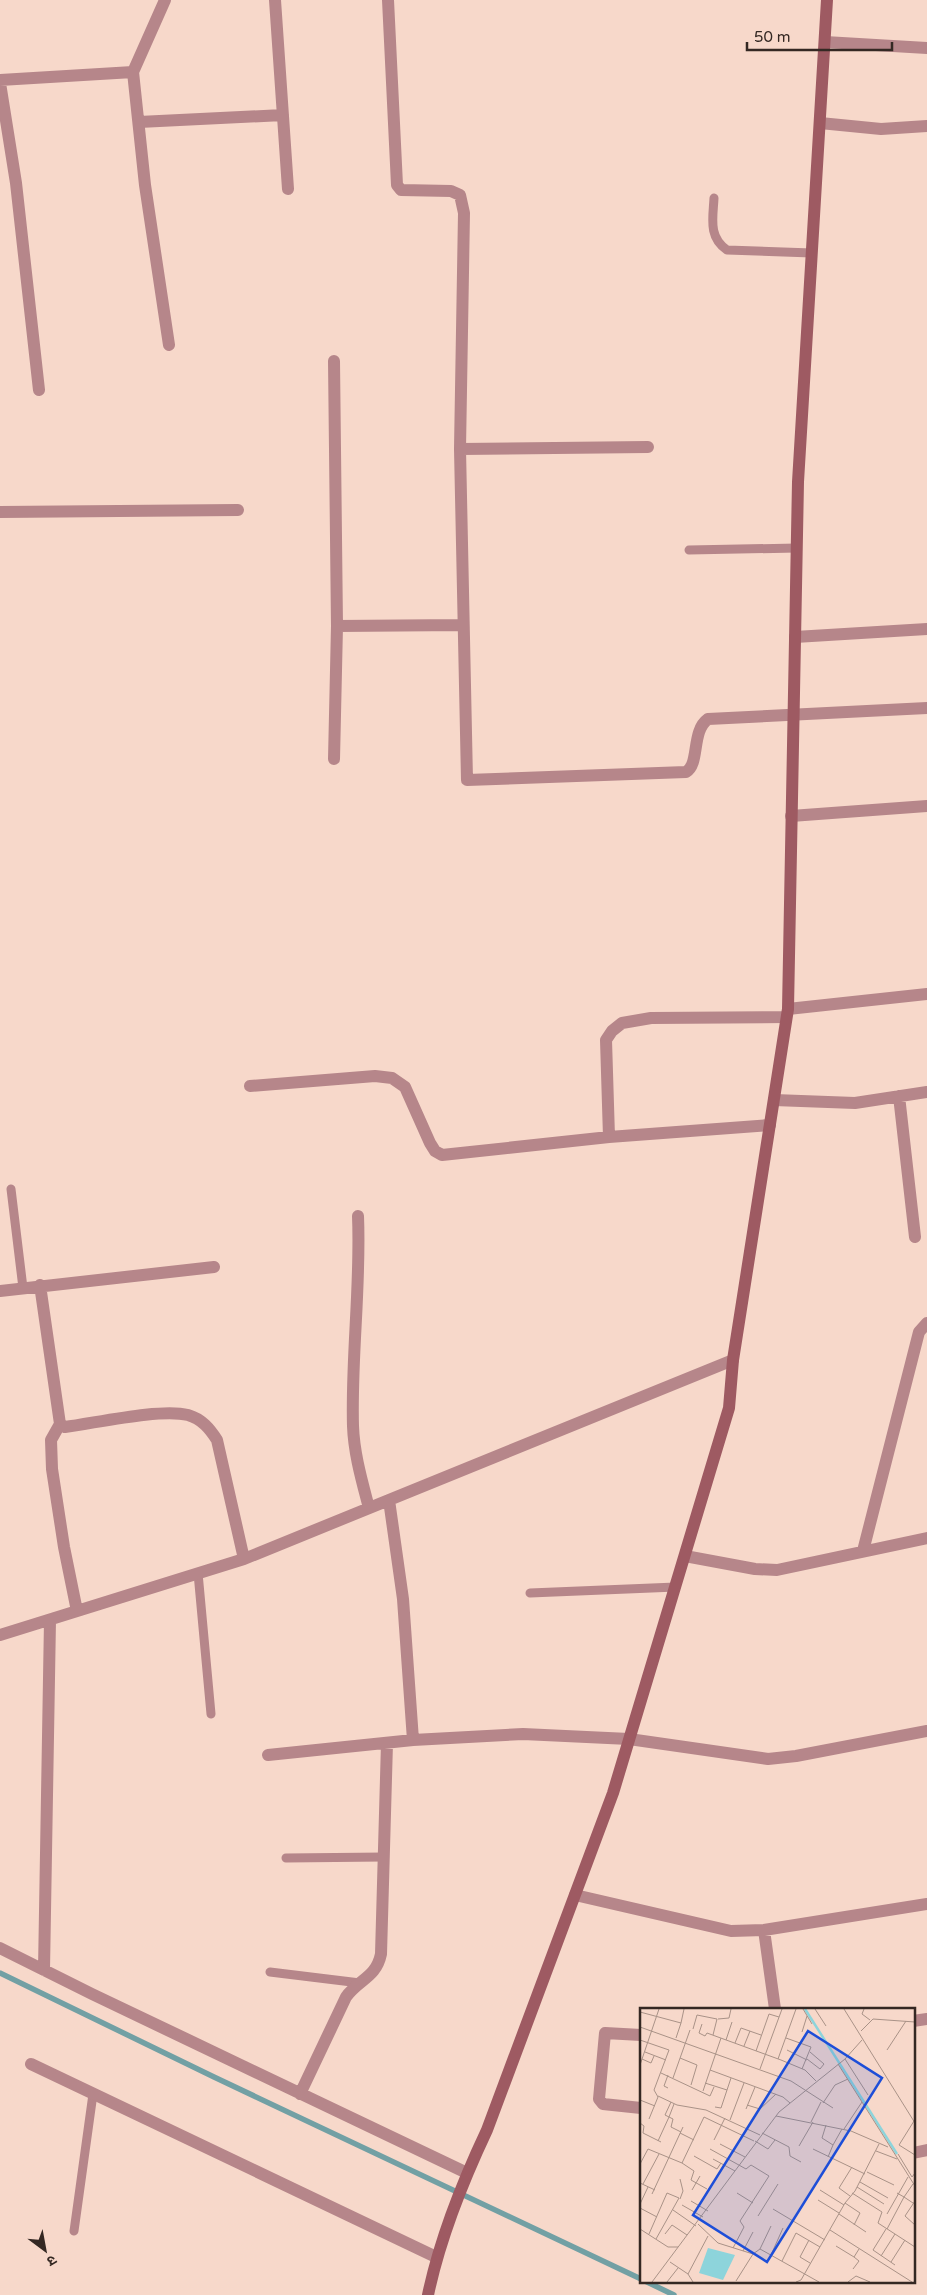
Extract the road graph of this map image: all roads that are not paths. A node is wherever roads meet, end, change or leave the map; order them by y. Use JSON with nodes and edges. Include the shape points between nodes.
{"nodes":[{"id":1,"x":165,"y":0,"type":"edge"},
{"id":2,"x":275,"y":0,"type":"edge"},
{"id":3,"x":388,"y":0,"type":"edge"},
{"id":4,"x":828,"y":0,"type":"edge"},
{"id":5,"x":825,"y":42,"type":"junction"},
{"id":6,"x":927,"y":48,"type":"edge"},
{"id":7,"x":133,"y":72,"type":"junction"},
{"id":8,"x":0,"y":82,"type":"edge"},
{"id":9,"x":283,"y":115,"type":"junction"},
{"id":10,"x":139,"y":122,"type":"junction"},
{"id":11,"x":820,"y":123,"type":"junction"},
{"id":12,"x":927,"y":126,"type":"edge"},
{"id":13,"x":288,"y":189,"type":"dead end"},
{"id":14,"x":714,"y":198,"type":"dead end"},
{"id":15,"x":812,"y":253,"type":"junction"},
{"id":16,"x":169,"y":345,"type":"dead end"},
{"id":17,"x":334,"y":361,"type":"dead end"},
{"id":18,"x":39,"y":390,"type":"dead end"},
{"id":19,"x":648,"y":447,"type":"dead end"},
{"id":20,"x":460,"y":449,"type":"junction"},
{"id":21,"x":238,"y":510,"type":"dead end"},
{"id":22,"x":0,"y":512,"type":"edge"},
{"id":23,"x":797,"y":548,"type":"junction"},
{"id":24,"x":689,"y":550,"type":"dead end"},
{"id":25,"x":463,"y":625,"type":"junction"},
{"id":26,"x":337,"y":626,"type":"junction"},
{"id":27,"x":927,"y":629,"type":"edge"},
{"id":28,"x":795,"y":637,"type":"junction"},
{"id":29,"x":927,"y":708,"type":"edge"},
{"id":30,"x":793,"y":716,"type":"junction"},
{"id":31,"x":334,"y":759,"type":"dead end"},
{"id":32,"x":927,"y":806,"type":"edge"},
{"id":33,"x":791,"y":816,"type":"junction"},
{"id":34,"x":927,"y":994,"type":"edge"},
{"id":35,"x":787,"y":1013,"type":"junction"},
{"id":36,"x":250,"y":1086,"type":"dead end"},
{"id":37,"x":927,"y":1092,"type":"edge"},
{"id":38,"x":899,"y":1096,"type":"junction"},
{"id":39,"x":774,"y":1100,"type":"junction"},
{"id":40,"x":770,"y":1125,"type":"junction"},
{"id":41,"x":609,"y":1137,"type":"junction"},
{"id":42,"x":12,"y":1188,"type":"dead end"},
{"id":43,"x":358,"y":1216,"type":"dead end"},
{"id":44,"x":915,"y":1237,"type":"dead end"},
{"id":45,"x":214,"y":1267,"type":"dead end"},
{"id":46,"x":40,"y":1285,"type":"junction"},
{"id":47,"x":24,"y":1288,"type":"junction"},
{"id":48,"x":0,"y":1291,"type":"edge"},
{"id":49,"x":927,"y":1323,"type":"edge"},
{"id":50,"x":733,"y":1360,"type":"junction"},
{"id":51,"x":60,"y":1424,"type":"junction"},
{"id":52,"x":389,"y":1500,"type":"junction"},
{"id":53,"x":369,"y":1508,"type":"junction"},
{"id":54,"x":927,"y":1538,"type":"edge"},
{"id":55,"x":863,"y":1552,"type":"junction"},
{"id":56,"x":685,"y":1556,"type":"junction"},
{"id":57,"x":244,"y":1559,"type":"junction"},
{"id":58,"x":198,"y":1574,"type":"junction"},
{"id":59,"x":676,"y":1587,"type":"junction"},
{"id":60,"x":530,"y":1593,"type":"dead end"},
{"id":61,"x":77,"y":1612,"type":"junction"},
{"id":62,"x":50,"y":1620,"type":"junction"},
{"id":63,"x":0,"y":1635,"type":"edge"},
{"id":64,"x":211,"y":1714,"type":"dead end"},
{"id":65,"x":927,"y":1731,"type":"edge"},
{"id":66,"x":629,"y":1739,"type":"junction"},
{"id":67,"x":413,"y":1740,"type":"junction"},
{"id":68,"x":387,"y":1743,"type":"junction"},
{"id":69,"x":268,"y":1755,"type":"dead end"},
{"id":70,"x":384,"y":1857,"type":"junction"},
{"id":71,"x":286,"y":1858,"type":"dead end"},
{"id":72,"x":575,"y":1895,"type":"junction"},
{"id":73,"x":927,"y":1904,"type":"edge"},
{"id":74,"x":764,"y":1930,"type":"junction"},
{"id":75,"x":0,"y":1948,"type":"edge"},
{"id":76,"x":44,"y":1970,"type":"junction"},
{"id":77,"x":270,"y":1972,"type":"dead end"},
{"id":78,"x":360,"y":1983,"type":"junction"},
{"id":79,"x":775,"y":2008,"type":"edge"},
{"id":80,"x":927,"y":2019,"type":"edge"},
{"id":81,"x":914,"y":2021,"type":"edge"},
{"id":82,"x":640,"y":2035,"type":"edge"},
{"id":83,"x":31,"y":2064,"type":"dead end"},
{"id":84,"x":92,"y":2094,"type":"junction"},
{"id":85,"x":300,"y":2094,"type":"junction"},
{"id":86,"x":640,"y":2108,"type":"edge"},
{"id":87,"x":927,"y":2150,"type":"edge"},
{"id":88,"x":914,"y":2153,"type":"edge"},
{"id":89,"x":466,"y":2178,"type":"junction"},
{"id":90,"x":74,"y":2231,"type":"dead end"},
{"id":91,"x":436,"y":2257,"type":"junction"},
{"id":92,"x":428,"y":2295,"type":"edge"}],
"edges":[{"from":1,"to":7,"type":"street"},
{"from":2,"to":9,"type":"street"},
{"from":3,"to":20,"type":"street","via":[[397,185],[401,190],[451,191],[460,195],[463,203]]},
{"from":4,"to":5,"type":"street"},
{"from":5,"to":6,"type":"street"},
{"from":5,"to":11,"type":"street"},
{"from":7,"to":8,"type":"street"},
{"from":7,"to":10,"type":"street"},
{"from":8,"to":18,"type":"street","via":[[16,183]]},
{"from":9,"to":10,"type":"street"},
{"from":9,"to":13,"type":"street"},
{"from":10,"to":16,"type":"street"},
{"from":11,"to":12,"type":"street","via":[[881,129]]},
{"from":11,"to":15,"type":"street"},
{"from":14,"to":15,"type":"lane","via":[[713,234],[718,244],[727,250]]},
{"from":15,"to":23,"type":"street"},
{"from":17,"to":26,"type":"street"},
{"from":19,"to":20,"type":"street"},
{"from":20,"to":25,"type":"street"},
{"from":21,"to":22,"type":"street"},
{"from":23,"to":24,"type":"lane"},
{"from":23,"to":28,"type":"street"},
{"from":25,"to":26,"type":"street"},
{"from":25,"to":30,"type":"street","via":[[466,776],[470,781],[686,772],[692,767],[699,729],[708,719]]},
{"from":26,"to":31,"type":"street"},
{"from":27,"to":28,"type":"street"},
{"from":28,"to":30,"type":"street"},
{"from":29,"to":30,"type":"street"},
{"from":30,"to":33,"type":"street"},
{"from":32,"to":33,"type":"street"},
{"from":33,"to":35,"type":"street"},
{"from":34,"to":35,"type":"street"},
{"from":35,"to":39,"type":"street"},
{"from":35,"to":41,"type":"street","via":[[651,1018],[622,1023],[606,1040]]},
{"from":36,"to":41,"type":"street","via":[[374,1076],[392,1078],[405,1086],[432,1147],[442,1155]]},
{"from":37,"to":38,"type":"street"},
{"from":38,"to":39,"type":"street","via":[[855,1103]]},
{"from":38,"to":44,"type":"street"},
{"from":39,"to":40,"type":"street"},
{"from":40,"to":41,"type":"street"},
{"from":40,"to":50,"type":"street"},
{"from":42,"to":47,"type":"lane"},
{"from":43,"to":53,"type":"street","via":[[360,1256],[353,1427]]},
{"from":45,"to":46,"type":"street"},
{"from":46,"to":47,"type":"street"},
{"from":46,"to":51,"type":"street"},
{"from":47,"to":48,"type":"street"},
{"from":49,"to":55,"type":"street","via":[[919,1332]]},
{"from":50,"to":52,"type":"street"},
{"from":50,"to":56,"type":"street","via":[[730,1408]]},
{"from":51,"to":57,"type":"street","via":[[65,1427],[168,1412],[200,1420],[217,1440]]},
{"from":51,"to":61,"type":"street","via":[[51,1440],[52,1469]]},
{"from":52,"to":53,"type":"street"},
{"from":52,"to":67,"type":"street","via":[[402,1599]]},
{"from":53,"to":57,"type":"street"},
{"from":54,"to":55,"type":"street"},
{"from":55,"to":56,"type":"street","via":[[777,1570]]},
{"from":56,"to":59,"type":"street"},
{"from":57,"to":58,"type":"street"},
{"from":58,"to":61,"type":"street"},
{"from":58,"to":64,"type":"lane"},
{"from":59,"to":60,"type":"lane"},
{"from":59,"to":66,"type":"street"},
{"from":61,"to":62,"type":"street"},
{"from":62,"to":63,"type":"street"},
{"from":62,"to":76,"type":"street"},
{"from":65,"to":66,"type":"street","via":[[768,1759]]},
{"from":66,"to":67,"type":"street","via":[[523,1734]]},
{"from":66,"to":72,"type":"street","via":[[613,1793]]},
{"from":67,"to":68,"type":"street"},
{"from":68,"to":69,"type":"street"},
{"from":68,"to":70,"type":"street"},
{"from":70,"to":71,"type":"lane"},
{"from":70,"to":78,"type":"street","via":[[381,1954],[375,1972]]},
{"from":72,"to":74,"type":"street","via":[[731,1931]]},
{"from":72,"to":89,"type":"street"},
{"from":73,"to":74,"type":"street"},
{"from":74,"to":79,"type":"street"},
{"from":75,"to":76,"type":"street"},
{"from":76,"to":85,"type":"street"},
{"from":77,"to":78,"type":"lane"},
{"from":78,"to":85,"type":"street","via":[[346,1997]]},
{"from":80,"to":81,"type":"street"},
{"from":82,"to":86,"type":"street","via":[[605,2032],[599,2099],[603,2104]]},
{"from":83,"to":84,"type":"street"},
{"from":84,"to":90,"type":"lane"},
{"from":84,"to":91,"type":"street"},
{"from":85,"to":89,"type":"street"},
{"from":87,"to":88,"type":"street"},
{"from":89,"to":91,"type":"street"},
{"from":91,"to":92,"type":"street"}]}
